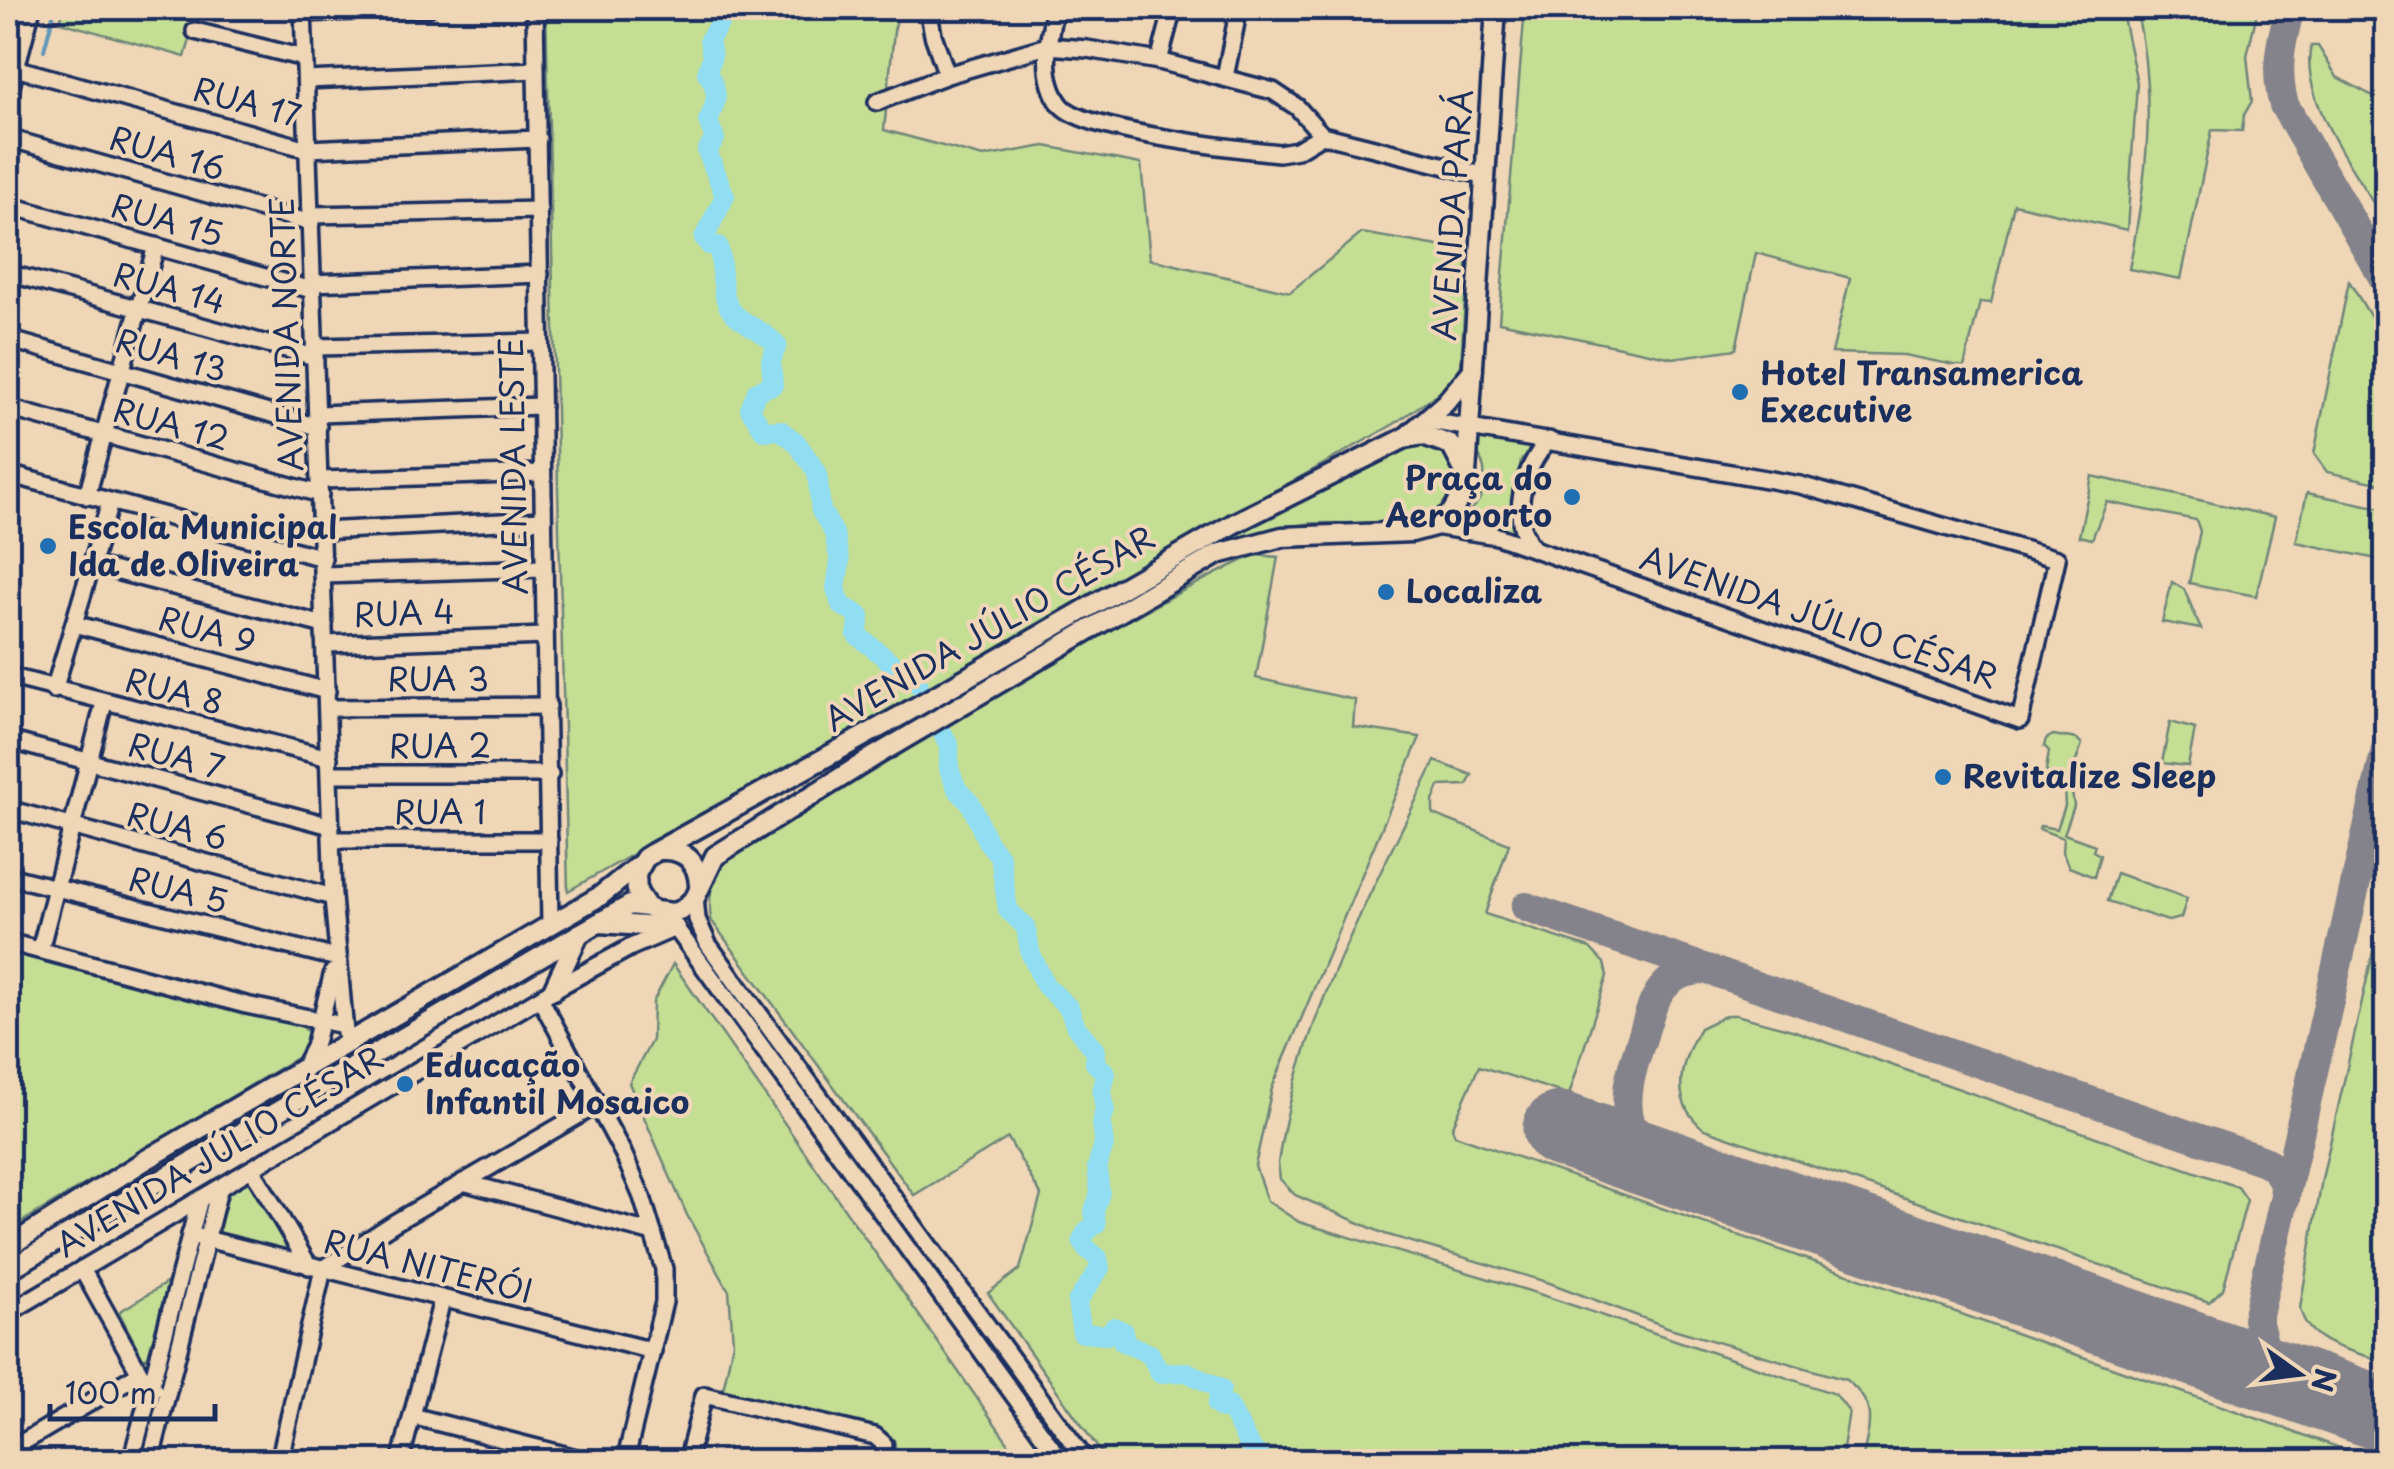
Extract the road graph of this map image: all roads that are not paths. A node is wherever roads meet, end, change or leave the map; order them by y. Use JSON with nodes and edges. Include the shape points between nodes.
{"nodes":[{"id":1,"x":32,"y":8,"type":"edge"},
{"id":2,"x":428,"y":8,"type":"edge"},
{"id":3,"x":535,"y":8,"type":"edge"},
{"id":4,"x":928,"y":8,"type":"edge"},
{"id":5,"x":1055,"y":8,"type":"edge"},
{"id":6,"x":1172,"y":8,"type":"edge"},
{"id":7,"x":1239,"y":8,"type":"edge"},
{"id":8,"x":1496,"y":8,"type":"edge"},
{"id":9,"x":303,"y":10,"type":"edge"},
{"id":10,"x":194,"y":32,"type":"dead end"},
{"id":11,"x":1047,"y":46,"type":"junction"},
{"id":12,"x":1012,"y":56,"type":"junction"},
{"id":13,"x":304,"y":58,"type":"junction"},
{"id":14,"x":1159,"y":61,"type":"junction"},
{"id":15,"x":1050,"y":66,"type":"junction"},
{"id":16,"x":11,"y":67,"type":"edge"},
{"id":17,"x":536,"y":70,"type":"junction"},
{"id":18,"x":947,"y":75,"type":"junction"},
{"id":19,"x":1225,"y":77,"type":"junction"},
{"id":20,"x":306,"y":80,"type":"junction"},
{"id":21,"x":8,"y":98,"type":"edge"},
{"id":22,"x":877,"y":102,"type":"dead end"},
{"id":23,"x":1322,"y":135,"type":"junction"},
{"id":24,"x":8,"y":138,"type":"edge"},
{"id":25,"x":538,"y":139,"type":"junction"},
{"id":26,"x":307,"y":148,"type":"junction"},
{"id":27,"x":1486,"y":176,"type":"junction"},
{"id":28,"x":8,"y":204,"type":"edge"},
{"id":29,"x":539,"y":210,"type":"junction"},
{"id":30,"x":311,"y":219,"type":"junction"},
{"id":31,"x":156,"y":246,"type":"junction"},
{"id":32,"x":8,"y":273,"type":"edge"},
{"id":33,"x":540,"y":274,"type":"junction"},
{"id":34,"x":312,"y":286,"type":"junction"},
{"id":35,"x":138,"y":310,"type":"junction"},
{"id":36,"x":8,"y":340,"type":"edge"},
{"id":37,"x":540,"y":342,"type":"junction"},
{"id":38,"x":315,"y":352,"type":"junction"},
{"id":39,"x":121,"y":370,"type":"junction"},
{"id":40,"x":1473,"y":370,"type":"junction"},
{"id":41,"x":542,"y":406,"type":"junction"},
{"id":42,"x":8,"y":408,"type":"edge"},
{"id":43,"x":318,"y":420,"type":"junction"},
{"id":44,"x":1424,"y":420,"type":"junction"},
{"id":45,"x":1469,"y":426,"type":"junction"},
{"id":46,"x":103,"y":436,"type":"junction"},
{"id":47,"x":1404,"y":438,"type":"junction"},
{"id":48,"x":1549,"y":440,"type":"junction"},
{"id":49,"x":542,"y":473,"type":"junction"},
{"id":50,"x":8,"y":474,"type":"edge"},
{"id":51,"x":1466,"y":475,"type":"junction"},
{"id":52,"x":320,"y":487,"type":"junction"},
{"id":53,"x":87,"y":496,"type":"junction"},
{"id":54,"x":110,"y":503,"type":"junction"},
{"id":55,"x":542,"y":520,"type":"junction"},
{"id":56,"x":1434,"y":526,"type":"junction"},
{"id":57,"x":322,"y":531,"type":"junction"},
{"id":58,"x":1534,"y":550,"type":"junction"},
{"id":59,"x":323,"y":558,"type":"junction"},
{"id":60,"x":92,"y":565,"type":"junction"},
{"id":61,"x":543,"y":568,"type":"junction"},
{"id":62,"x":324,"y":575,"type":"junction"},
{"id":63,"x":74,"y":624,"type":"junction"},
{"id":64,"x":324,"y":625,"type":"junction"},
{"id":65,"x":545,"y":636,"type":"junction"},
{"id":66,"x":326,"y":644,"type":"junction"},
{"id":67,"x":8,"y":676,"type":"edge"},
{"id":68,"x":54,"y":690,"type":"junction"},
{"id":69,"x":327,"y":699,"type":"junction"},
{"id":70,"x":104,"y":704,"type":"junction"},
{"id":71,"x":548,"y":706,"type":"junction"},
{"id":72,"x":8,"y":740,"type":"edge"},
{"id":73,"x":90,"y":763,"type":"junction"},
{"id":74,"x":330,"y":766,"type":"junction"},
{"id":75,"x":550,"y":774,"type":"junction"},
{"id":76,"x":8,"y":809,"type":"edge"},
{"id":77,"x":73,"y":827,"type":"junction"},
{"id":78,"x":332,"y":833,"type":"junction"},
{"id":79,"x":548,"y":840,"type":"junction"},
{"id":80,"x":662,"y":850,"type":"junction"},
{"id":81,"x":640,"y":865,"type":"junction"},
{"id":82,"x":8,"y":876,"type":"edge"},
{"id":83,"x":57,"y":890,"type":"junction"},
{"id":84,"x":697,"y":893,"type":"junction"},
{"id":85,"x":333,"y":897,"type":"junction"},
{"id":86,"x":662,"y":916,"type":"junction"},
{"id":87,"x":599,"y":923,"type":"junction"},
{"id":88,"x":550,"y":924,"type":"junction"},
{"id":89,"x":579,"y":934,"type":"junction"},
{"id":90,"x":8,"y":942,"type":"edge"},
{"id":91,"x":40,"y":950,"type":"junction"},
{"id":92,"x":336,"y":958,"type":"junction"},
{"id":93,"x":328,"y":994,"type":"junction"},
{"id":94,"x":546,"y":994,"type":"junction"},
{"id":95,"x":290,"y":1014,"type":"junction"},
{"id":96,"x":321,"y":1020,"type":"junction"},
{"id":97,"x":344,"y":1034,"type":"junction"},
{"id":98,"x":300,"y":1072,"type":"junction"},
{"id":99,"x":598,"y":1104,"type":"junction"},
{"id":100,"x":252,"y":1169,"type":"junction"},
{"id":101,"x":462,"y":1182,"type":"junction"},
{"id":102,"x":218,"y":1190,"type":"junction"},
{"id":103,"x":199,"y":1202,"type":"junction"},
{"id":104,"x":653,"y":1233,"type":"junction"},
{"id":105,"x":199,"y":1237,"type":"junction"},
{"id":106,"x":8,"y":1247,"type":"edge"},
{"id":107,"x":316,"y":1268,"type":"junction"},
{"id":108,"x":82,"y":1269,"type":"junction"},
{"id":109,"x":8,"y":1270,"type":"edge"},
{"id":110,"x":442,"y":1300,"type":"junction"},
{"id":111,"x":8,"y":1314,"type":"edge"},
{"id":112,"x":653,"y":1351,"type":"junction"},
{"id":113,"x":145,"y":1380,"type":"junction"},
{"id":114,"x":167,"y":1395,"type":"junction"},
{"id":115,"x":412,"y":1416,"type":"junction"},
{"id":116,"x":8,"y":1454,"type":"edge"},
{"id":117,"x":131,"y":1462,"type":"edge"},
{"id":118,"x":150,"y":1462,"type":"edge"},
{"id":119,"x":279,"y":1462,"type":"edge"},
{"id":120,"x":400,"y":1462,"type":"edge"},
{"id":121,"x":592,"y":1462,"type":"edge"},
{"id":122,"x":625,"y":1462,"type":"edge"},
{"id":123,"x":687,"y":1462,"type":"edge"},
{"id":124,"x":882,"y":1462,"type":"edge"},
{"id":125,"x":1062,"y":1462,"type":"edge"},
{"id":126,"x":1087,"y":1462,"type":"edge"}],
"edges":[{"from":1,"to":16,"type":"street"},
{"from":2,"to":9,"type":"street"},
{"from":3,"to":17,"type":"street","name":"AVENIDA LESTE"},
{"from":4,"to":18,"type":"street"},
{"from":5,"to":11,"type":"street"},
{"from":6,"to":14,"type":"street"},
{"from":7,"to":19,"type":"street"},
{"from":8,"to":27,"type":"main road","name":"AVENIDA PARÁ"},
{"from":9,"to":13,"type":"street","name":"AVENIDA NORTE"},
{"from":10,"to":13,"type":"street"},
{"from":11,"to":12,"type":"street"},
{"from":11,"to":14,"type":"street"},
{"from":11,"to":15,"type":"street"},
{"from":12,"to":15,"type":"street"},
{"from":12,"to":18,"type":"street"},
{"from":13,"to":20,"type":"street","name":"AVENIDA NORTE"},
{"from":14,"to":19,"type":"street"},
{"from":15,"to":23,"type":"street","via":[[1052,89],[1075,118],[1279,153]]},
{"from":16,"to":21,"type":"street"},
{"from":16,"to":26,"type":"street","name":"RUA 17"},
{"from":17,"to":20,"type":"street"},
{"from":17,"to":25,"type":"street","name":"AVENIDA LESTE"},
{"from":18,"to":22,"type":"street"},
{"from":19,"to":23,"type":"street","via":[[1286,98]]},
{"from":20,"to":26,"type":"street","name":"AVENIDA NORTE"},
{"from":23,"to":27,"type":"street"},
{"from":24,"to":30,"type":"street","name":"RUA 16"},
{"from":25,"to":26,"type":"street","name":"RUA 17"},
{"from":25,"to":29,"type":"street","name":"AVENIDA LESTE"},
{"from":26,"to":30,"type":"street","name":"AVENIDA NORTE"},
{"from":27,"to":40,"type":"main road","name":"AVENIDA PARÁ"},
{"from":28,"to":31,"type":"street","name":"RUA 15"},
{"from":29,"to":30,"type":"street","name":"RUA 16"},
{"from":29,"to":33,"type":"street","name":"AVENIDA LESTE"},
{"from":30,"to":34,"type":"street","name":"AVENIDA NORTE"},
{"from":31,"to":34,"type":"street","name":"RUA 15"},
{"from":31,"to":35,"type":"street"},
{"from":32,"to":35,"type":"street","name":"RUA 14"},
{"from":33,"to":34,"type":"street","name":"RUA 15"},
{"from":33,"to":37,"type":"street","name":"AVENIDA LESTE"},
{"from":34,"to":38,"type":"street","name":"AVENIDA NORTE"},
{"from":35,"to":38,"type":"street","name":"RUA 14"},
{"from":35,"to":39,"type":"street"},
{"from":36,"to":39,"type":"street","name":"RUA 13"},
{"from":37,"to":38,"type":"street","name":"RUA 14"},
{"from":37,"to":41,"type":"street","name":"AVENIDA LESTE"},
{"from":38,"to":43,"type":"street","name":"AVENIDA NORTE"},
{"from":39,"to":43,"type":"street","name":"RUA 13"},
{"from":39,"to":46,"type":"street"},
{"from":40,"to":44,"type":"main road","name":"AVENIDA JÚLIO CÉSAR"},
{"from":40,"to":45,"type":"main road","name":"AVENIDA PARÁ"},
{"from":41,"to":43,"type":"street","name":"RUA 13"},
{"from":41,"to":49,"type":"street","name":"AVENIDA LESTE"},
{"from":42,"to":46,"type":"street","name":"RUA 12"},
{"from":43,"to":52,"type":"street","name":"AVENIDA NORTE"},
{"from":44,"to":45,"type":"street","name":"AVENIDA JÚLIO CÉSAR"},
{"from":44,"to":47,"type":"main road","name":"AVENIDA JÚLIO CÉSAR"},
{"from":45,"to":48,"type":"street","name":"AVENIDA JÚLIO CÉSAR"},
{"from":45,"to":51,"type":"main road"},
{"from":46,"to":52,"type":"street","name":"RUA 12"},
{"from":46,"to":53,"type":"street"},
{"from":47,"to":51,"type":"main road","via":[[1423,435],[1451,445]]},
{"from":47,"to":80,"type":"main road","name":"AVENIDA JÚLIO CÉSAR","via":[[1233,524]]},
{"from":48,"to":58,"type":"street","via":[[1524,485],[1523,536]]},
{"from":48,"to":58,"type":"street","name":"AVENIDA JÚLIO CÉSAR","via":[[1800,485],[2058,559],[2020,720]]},
{"from":49,"to":52,"type":"street","name":"RUA 12"},
{"from":49,"to":55,"type":"street","name":"AVENIDA LESTE"},
{"from":50,"to":53,"type":"street"},
{"from":51,"to":56,"type":"main road","via":[[1459,502]]},
{"from":52,"to":57,"type":"street","name":"AVENIDA NORTE"},
{"from":53,"to":54,"type":"street"},
{"from":54,"to":59,"type":"street"},
{"from":54,"to":60,"type":"street"},
{"from":55,"to":57,"type":"street"},
{"from":55,"to":61,"type":"street","name":"AVENIDA LESTE"},
{"from":56,"to":58,"type":"street","name":"AVENIDA JÚLIO CÉSAR"},
{"from":56,"to":84,"type":"main road","name":"AVENIDA JÚLIO CÉSAR","via":[[1282,536],[1218,554],[715,856]]},
{"from":57,"to":59,"type":"street","name":"AVENIDA NORTE"},
{"from":59,"to":62,"type":"street","name":"AVENIDA NORTE"},
{"from":60,"to":63,"type":"street"},
{"from":60,"to":64,"type":"street"},
{"from":61,"to":62,"type":"street"},
{"from":61,"to":65,"type":"street","name":"AVENIDA LESTE"},
{"from":62,"to":64,"type":"street","name":"AVENIDA NORTE"},
{"from":63,"to":68,"type":"street"},
{"from":63,"to":69,"type":"street","name":"RUA 9"},
{"from":64,"to":66,"type":"street","name":"AVENIDA NORTE"},
{"from":65,"to":66,"type":"street","name":"RUA 4"},
{"from":65,"to":71,"type":"street","name":"AVENIDA LESTE"},
{"from":66,"to":69,"type":"street","name":"AVENIDA NORTE"},
{"from":67,"to":68,"type":"street","name":"RUA 8"},
{"from":68,"to":70,"type":"street","name":"RUA 8"},
{"from":69,"to":71,"type":"street","name":"RUA 3"},
{"from":69,"to":74,"type":"street","name":"AVENIDA NORTE"},
{"from":70,"to":73,"type":"street"},
{"from":70,"to":74,"type":"street","name":"RUA 8"},
{"from":71,"to":75,"type":"street","name":"AVENIDA LESTE"},
{"from":72,"to":73,"type":"street","name":"RUA 7"},
{"from":73,"to":77,"type":"street"},
{"from":73,"to":78,"type":"street","name":"RUA 7"},
{"from":74,"to":75,"type":"street","name":"RUA 2"},
{"from":74,"to":78,"type":"street","name":"AVENIDA NORTE"},
{"from":75,"to":79,"type":"street","name":"AVENIDA LESTE"},
{"from":76,"to":77,"type":"street","name":"RUA 6"},
{"from":77,"to":83,"type":"street"},
{"from":77,"to":85,"type":"street","name":"RUA 6"},
{"from":78,"to":79,"type":"street","name":"RUA 1"},
{"from":78,"to":85,"type":"street","name":"AVENIDA NORTE"},
{"from":79,"to":88,"type":"street","name":"AVENIDA LESTE"},
{"from":80,"to":81,"type":"main road"},
{"from":80,"to":84,"type":"main road","via":[[688,856],[698,871]]},
{"from":81,"to":86,"type":"main road","via":[[635,882],[641,900]]},
{"from":81,"to":88,"type":"main road","name":"AVENIDA JÚLIO CÉSAR"},
{"from":82,"to":83,"type":"street","name":"RUA 5"},
{"from":83,"to":91,"type":"street"},
{"from":83,"to":92,"type":"street","name":"RUA 5"},
{"from":84,"to":86,"type":"main road","via":[[682,910]]},
{"from":84,"to":126,"type":"street","via":[[696,919],[708,944]]},
{"from":85,"to":92,"type":"street","name":"AVENIDA NORTE"},
{"from":86,"to":87,"type":"main road"},
{"from":86,"to":87,"type":"main road","name":"AVENIDA JÚLIO CÉSAR","via":[[630,906]]},
{"from":86,"to":94,"type":"street","name":"AVENIDA JÚLIO CÉSAR","via":[[631,947]]},
{"from":86,"to":125,"type":"street"},
{"from":87,"to":89,"type":"main road","name":"AVENIDA JÚLIO CÉSAR"},
{"from":88,"to":97,"type":"main road","name":"AVENIDA JÚLIO CÉSAR"},
{"from":89,"to":94,"type":"main road"},
{"from":89,"to":109,"type":"main road","name":"AVENIDA JÚLIO CÉSAR"},
{"from":90,"to":91,"type":"street"},
{"from":91,"to":95,"type":"street"},
{"from":92,"to":93,"type":"street"},
{"from":92,"to":97,"type":"street"},
{"from":93,"to":95,"type":"street"},
{"from":93,"to":96,"type":"street"},
{"from":94,"to":99,"type":"street"},
{"from":94,"to":100,"type":"street","name":"AVENIDA JÚLIO CÉSAR"},
{"from":95,"to":96,"type":"street"},
{"from":96,"to":97,"type":"street"},
{"from":96,"to":98,"type":"street"},
{"from":97,"to":98,"type":"main road","name":"AVENIDA JÚLIO CÉSAR"},
{"from":98,"to":106,"type":"main road","name":"AVENIDA JÚLIO CÉSAR"},
{"from":99,"to":101,"type":"street"},
{"from":99,"to":104,"type":"street"},
{"from":100,"to":102,"type":"street","name":"AVENIDA JÚLIO CÉSAR"},
{"from":100,"to":107,"type":"street"},
{"from":101,"to":104,"type":"street"},
{"from":101,"to":107,"type":"street"},
{"from":102,"to":103,"type":"street","name":"AVENIDA JÚLIO CÉSAR"},
{"from":102,"to":105,"type":"street"},
{"from":103,"to":105,"type":"street"},
{"from":103,"to":108,"type":"street","name":"AVENIDA JÚLIO CÉSAR"},
{"from":104,"to":112,"type":"street","via":[[665,1287]]},
{"from":105,"to":107,"type":"street","name":"RUA NITERÓI"},
{"from":105,"to":113,"type":"street"},
{"from":105,"to":114,"type":"street"},
{"from":107,"to":110,"type":"street","name":"RUA NITERÓI"},
{"from":107,"to":119,"type":"street"},
{"from":108,"to":111,"type":"street","name":"AVENIDA JÚLIO CÉSAR"},
{"from":108,"to":113,"type":"street"},
{"from":110,"to":112,"type":"street","name":"RUA NITERÓI"},
{"from":110,"to":115,"type":"street"},
{"from":112,"to":122,"type":"street"},
{"from":113,"to":114,"type":"street"},
{"from":113,"to":116,"type":"street"},
{"from":113,"to":117,"type":"street"},
{"from":114,"to":118,"type":"street"},
{"from":115,"to":120,"type":"street"},
{"from":115,"to":121,"type":"street"},
{"from":123,"to":124,"type":"street","via":[[704,1396],[875,1436],[884,1444]]}]}
